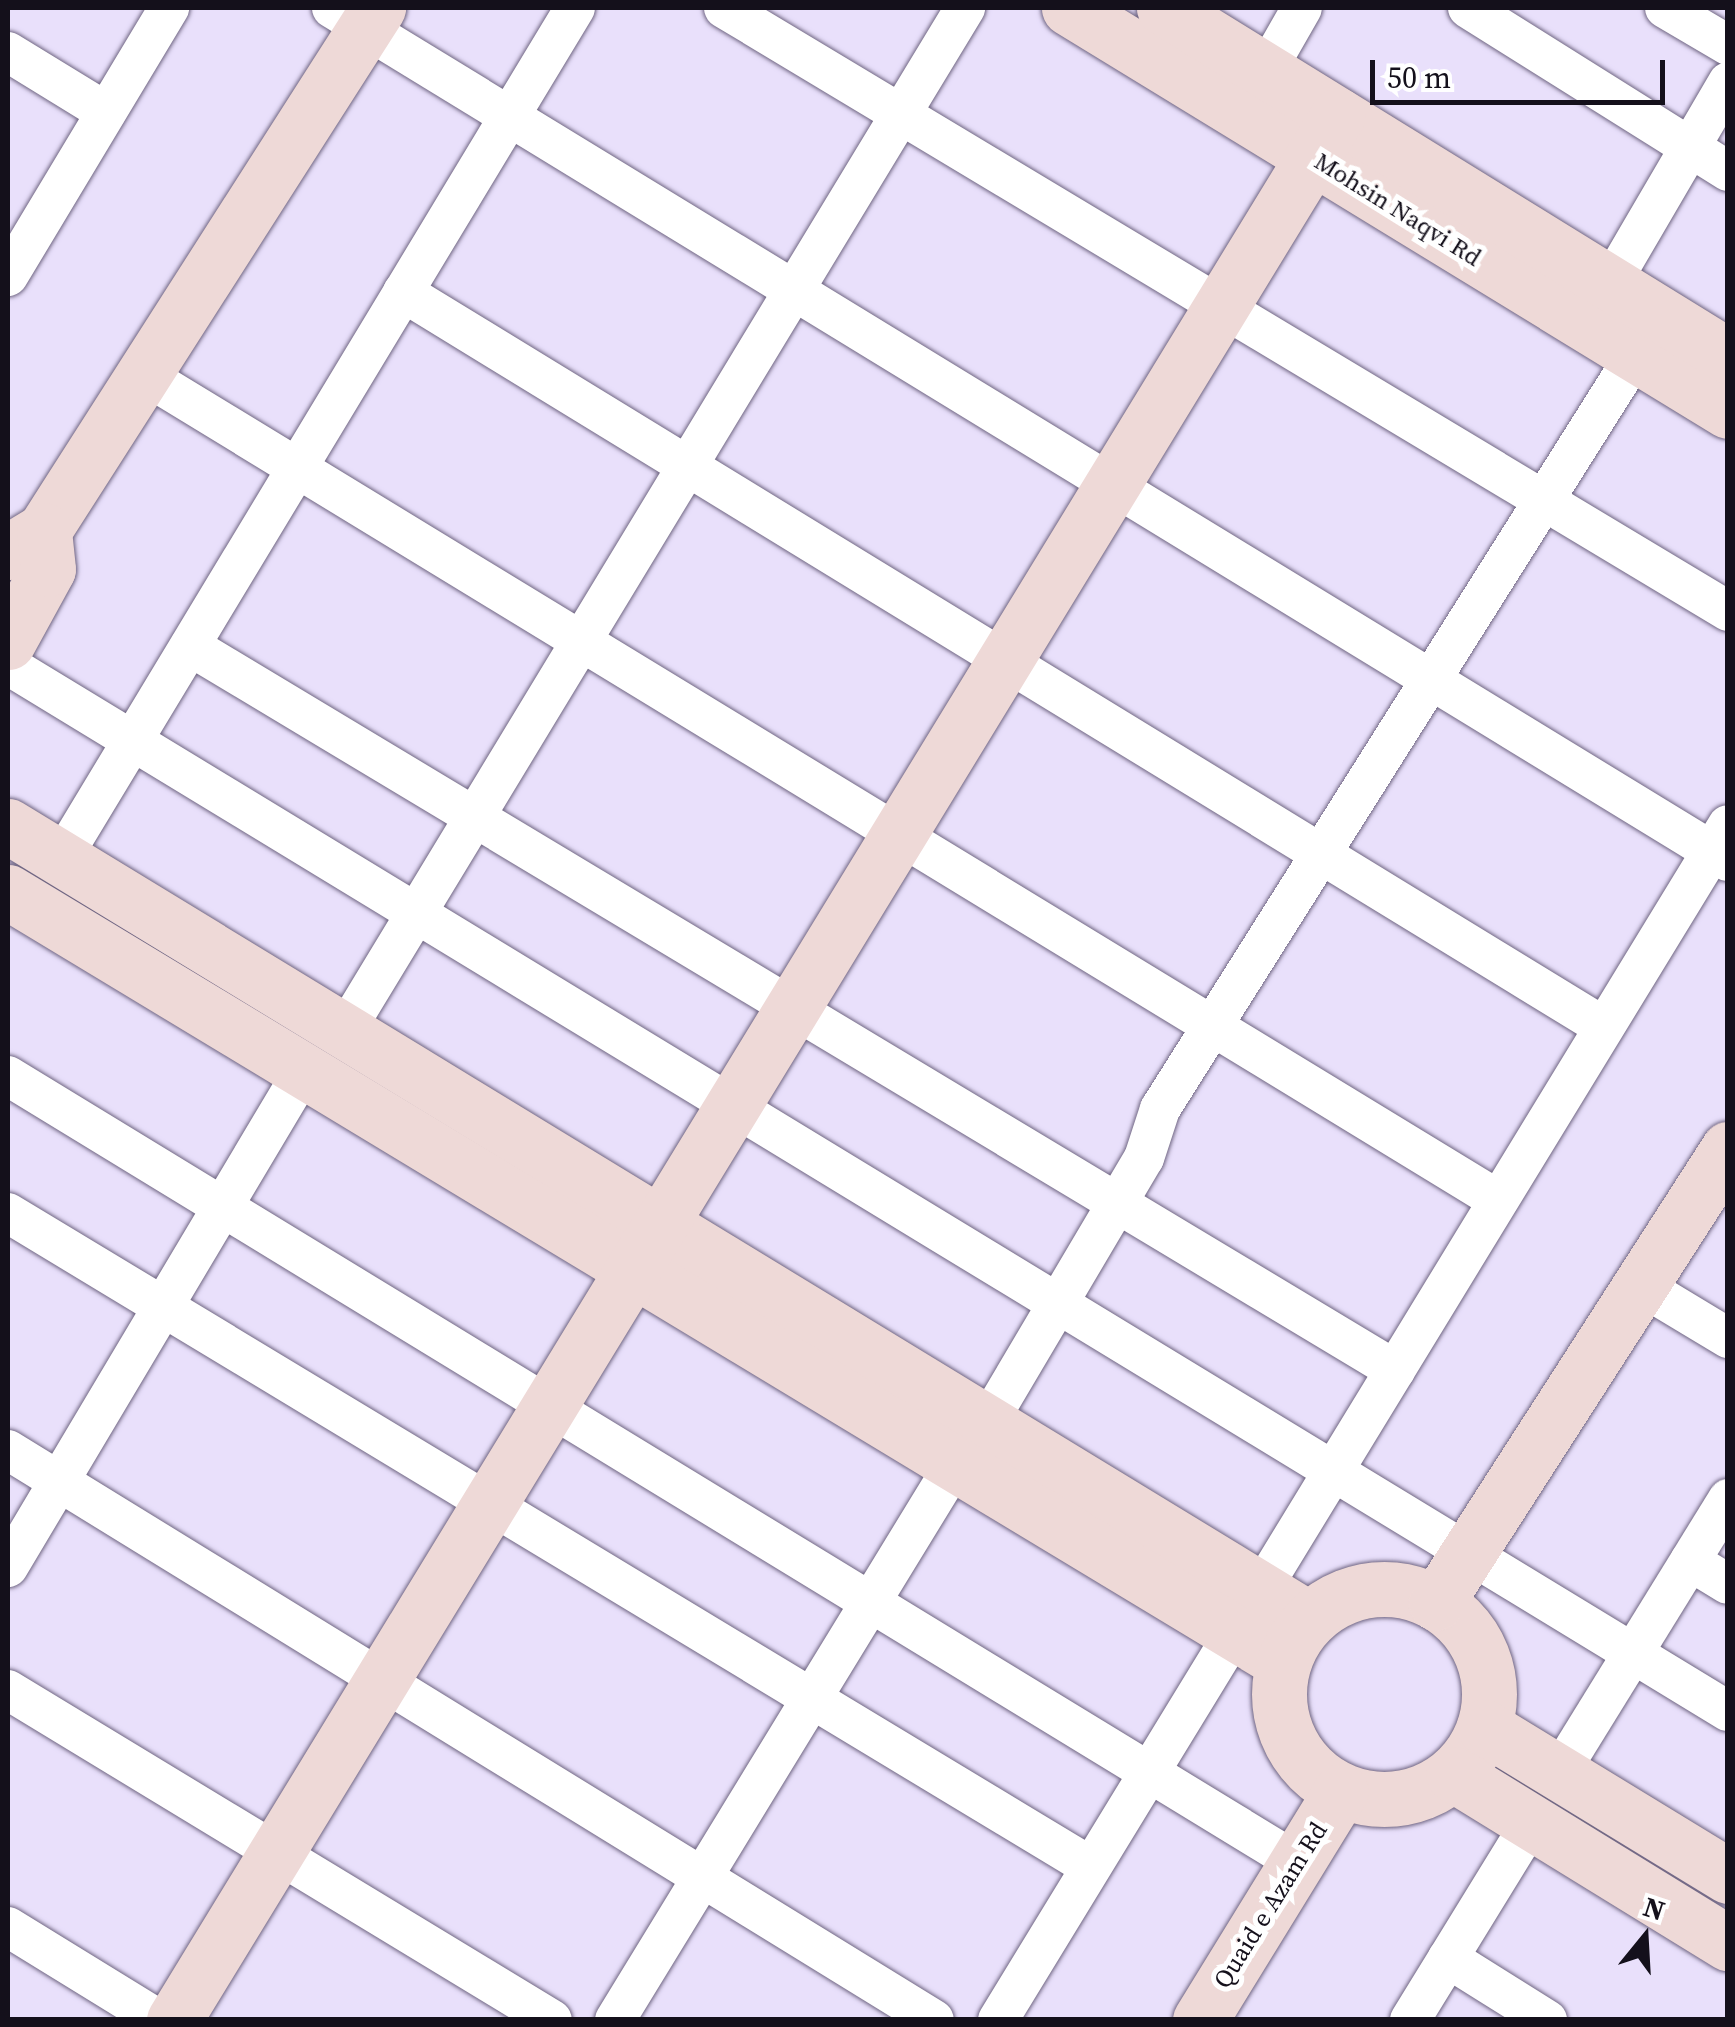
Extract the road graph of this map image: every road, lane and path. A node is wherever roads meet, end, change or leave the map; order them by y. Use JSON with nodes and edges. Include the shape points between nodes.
{"nodes":[{"id":1,"x":169,"y":8,"type":"edge"},
{"id":2,"x":575,"y":8,"type":"edge"},
{"id":3,"x":724,"y":8,"type":"edge"},
{"id":4,"x":965,"y":8,"type":"edge"},
{"id":5,"x":1069,"y":8,"type":"edge"},
{"id":6,"x":1164,"y":8,"type":"edge"},
{"id":7,"x":1302,"y":8,"type":"edge"},
{"id":8,"x":1468,"y":8,"type":"edge"},
{"id":9,"x":1665,"y":8,"type":"edge"},
{"id":10,"x":358,"y":14,"type":"edge"},
{"id":11,"x":1728,"y":45,"type":"edge"},
{"id":12,"x":8,"y":52,"type":"edge"},
{"id":13,"x":1267,"y":69,"type":"junction"},
{"id":14,"x":1728,"y":82,"type":"edge"},
{"id":15,"x":106,"y":112,"type":"junction"},
{"id":16,"x":900,"y":114,"type":"junction"},
{"id":17,"x":510,"y":116,"type":"junction"},
{"id":18,"x":1325,"y":135,"type":"junction"},
{"id":19,"x":1689,"y":148,"type":"junction"},
{"id":20,"x":1728,"y":171,"type":"edge"},
{"id":21,"x":8,"y":276,"type":"edge"},
{"id":22,"x":1610,"y":286,"type":"junction"},
{"id":23,"x":794,"y":290,"type":"junction"},
{"id":24,"x":403,"y":292,"type":"junction"},
{"id":25,"x":1221,"y":306,"type":"junction"},
{"id":26,"x":1635,"y":356,"type":"junction"},
{"id":27,"x":1728,"y":356,"type":"edge"},
{"id":28,"x":143,"y":374,"type":"junction"},
{"id":29,"x":1728,"y":411,"type":"edge"},
{"id":30,"x":687,"y":466,"type":"junction"},
{"id":31,"x":298,"y":468,"type":"junction"},
{"id":32,"x":1112,"y":484,"type":"junction"},
{"id":33,"x":1544,"y":500,"type":"junction"},
{"id":34,"x":26,"y":541,"type":"edge"},
{"id":35,"x":1728,"y":611,"type":"edge"},
{"id":36,"x":581,"y":641,"type":"junction"},
{"id":37,"x":8,"y":642,"type":"edge"},
{"id":38,"x":190,"y":646,"type":"junction"},
{"id":39,"x":1005,"y":661,"type":"junction"},
{"id":40,"x":8,"y":665,"type":"edge"},
{"id":41,"x":1431,"y":679,"type":"junction"},
{"id":42,"x":132,"y":741,"type":"junction"},
{"id":43,"x":474,"y":817,"type":"junction"},
{"id":44,"x":8,"y":826,"type":"edge"},
{"id":45,"x":899,"y":835,"type":"junction"},
{"id":46,"x":1722,"y":846,"type":"edge"},
{"id":47,"x":1321,"y":854,"type":"junction"},
{"id":48,"x":61,"y":860,"type":"junction"},
{"id":49,"x":13,"y":907,"type":"edge"},
{"id":50,"x":416,"y":913,"type":"junction"},
{"id":51,"x":794,"y":1008,"type":"junction"},
{"id":52,"x":1213,"y":1026,"type":"junction"},
{"id":53,"x":1604,"y":1028,"type":"junction"},
{"id":54,"x":324,"y":1052,"type":"junction"},
{"id":55,"x":8,"y":1076,"type":"edge"},
{"id":56,"x":734,"y":1107,"type":"junction"},
{"id":57,"x":1728,"y":1149,"type":"edge"},
{"id":58,"x":1498,"y":1200,"type":"junction"},
{"id":59,"x":1118,"y":1203,"type":"junction"},
{"id":60,"x":222,"y":1207,"type":"junction"},
{"id":61,"x":8,"y":1212,"type":"edge"},
{"id":62,"x":647,"y":1250,"type":"junction"},
{"id":63,"x":1640,"y":1286,"type":"junction"},
{"id":64,"x":1058,"y":1304,"type":"junction"},
{"id":65,"x":163,"y":1307,"type":"junction"},
{"id":66,"x":1728,"y":1338,"type":"edge"},
{"id":67,"x":1395,"y":1370,"type":"junction"},
{"id":68,"x":551,"y":1407,"type":"junction"},
{"id":69,"x":971,"y":1445,"type":"junction"},
{"id":70,"x":8,"y":1450,"type":"edge"},
{"id":71,"x":1333,"y":1471,"type":"junction"},
{"id":72,"x":58,"y":1481,"type":"junction"},
{"id":73,"x":1728,"y":1499,"type":"edge"},
{"id":74,"x":491,"y":1505,"type":"junction"},
{"id":75,"x":1468,"y":1553,"type":"junction"},
{"id":76,"x":1690,"y":1561,"type":"junction"},
{"id":77,"x":8,"y":1567,"type":"edge"},
{"id":78,"x":1728,"y":1584,"type":"edge"},
{"id":79,"x":871,"y":1602,"type":"junction"},
{"id":80,"x":1436,"y":1603,"type":"junction"},
{"id":81,"x":1247,"y":1612,"type":"junction"},
{"id":82,"x":1296,"y":1640,"type":"junction"},
{"id":83,"x":1633,"y":1653,"type":"junction"},
{"id":84,"x":383,"y":1681,"type":"junction"},
{"id":85,"x":8,"y":1690,"type":"edge"},
{"id":86,"x":812,"y":1698,"type":"junction"},
{"id":87,"x":1728,"y":1711,"type":"edge"},
{"id":88,"x":1484,"y":1727,"type":"junction"},
{"id":89,"x":1149,"y":1772,"type":"junction"},
{"id":90,"x":1559,"y":1772,"type":"junction"},
{"id":91,"x":1453,"y":1774,"type":"junction"},
{"id":92,"x":1340,"y":1791,"type":"junction"},
{"id":93,"x":1531,"y":1823,"type":"junction"},
{"id":94,"x":277,"y":1853,"type":"junction"},
{"id":95,"x":1296,"y":1862,"type":"junction"},
{"id":96,"x":1091,"y":1868,"type":"junction"},
{"id":97,"x":1728,"y":1876,"type":"edge"},
{"id":98,"x":702,"y":1877,"type":"junction"},
{"id":99,"x":8,"y":1927,"type":"edge"},
{"id":100,"x":1728,"y":1943,"type":"edge"},
{"id":101,"x":1448,"y":1958,"type":"junction"},
{"id":102,"x":158,"y":2020,"type":"edge"},
{"id":103,"x":174,"y":2020,"type":"edge"},
{"id":104,"x":552,"y":2020,"type":"edge"},
{"id":105,"x":614,"y":2020,"type":"edge"},
{"id":106,"x":934,"y":2020,"type":"edge"},
{"id":107,"x":998,"y":2020,"type":"edge"},
{"id":108,"x":1200,"y":2020,"type":"edge"},
{"id":109,"x":1410,"y":2020,"type":"edge"},
{"id":110,"x":1547,"y":2020,"type":"edge"}],
"edges":[{"from":1,"to":15,"type":"street"},
{"from":2,"to":17,"type":"street"},
{"from":3,"to":16,"type":"street"},
{"from":4,"to":16,"type":"street"},
{"from":5,"to":18,"type":"street","name":"Mohsin Naqvi Rd"},
{"from":6,"to":13,"type":"street","name":"Mohsin Naqvi Rd"},
{"from":7,"to":13,"type":"street"},
{"from":8,"to":19,"type":"street"},
{"from":9,"to":11,"type":"street"},
{"from":10,"to":17,"type":"street"},
{"from":10,"to":28,"type":"street"},
{"from":12,"to":15,"type":"street"},
{"from":13,"to":18,"type":"street","name":"Mohsin Naqvi Rd"},
{"from":14,"to":19,"type":"street"},
{"from":15,"to":21,"type":"street"},
{"from":16,"to":23,"type":"street"},
{"from":16,"to":25,"type":"street"},
{"from":17,"to":23,"type":"street"},
{"from":17,"to":24,"type":"street"},
{"from":18,"to":22,"type":"street","name":"Mohsin Naqvi Rd"},
{"from":18,"to":25,"type":"street"},
{"from":18,"to":26,"type":"street","name":"Mohsin Naqvi Rd"},
{"from":19,"to":20,"type":"street"},
{"from":19,"to":22,"type":"street"},
{"from":22,"to":27,"type":"street","name":"Mohsin Naqvi Rd"},
{"from":23,"to":30,"type":"street"},
{"from":23,"to":32,"type":"street"},
{"from":24,"to":30,"type":"street"},
{"from":24,"to":31,"type":"street"},
{"from":25,"to":32,"type":"street"},
{"from":25,"to":33,"type":"street"},
{"from":26,"to":29,"type":"street","name":"Mohsin Naqvi Rd"},
{"from":26,"to":33,"type":"street"},
{"from":28,"to":31,"type":"street"},
{"from":28,"to":34,"type":"street"},
{"from":30,"to":36,"type":"street"},
{"from":30,"to":39,"type":"street"},
{"from":31,"to":36,"type":"street"},
{"from":31,"to":38,"type":"street"},
{"from":32,"to":39,"type":"street"},
{"from":32,"to":41,"type":"street"},
{"from":33,"to":35,"type":"street"},
{"from":33,"to":41,"type":"street"},
{"from":34,"to":37,"type":"street","via":[[48,568]]},
{"from":36,"to":43,"type":"street"},
{"from":36,"to":45,"type":"street"},
{"from":38,"to":42,"type":"street"},
{"from":38,"to":43,"type":"street"},
{"from":39,"to":45,"type":"street"},
{"from":39,"to":47,"type":"street"},
{"from":40,"to":42,"type":"street"},
{"from":41,"to":46,"type":"street"},
{"from":41,"to":47,"type":"street"},
{"from":42,"to":48,"type":"street"},
{"from":42,"to":50,"type":"street"},
{"from":43,"to":50,"type":"street"},
{"from":43,"to":51,"type":"street"},
{"from":44,"to":48,"type":"street"},
{"from":45,"to":51,"type":"street"},
{"from":45,"to":52,"type":"street"},
{"from":46,"to":53,"type":"street"},
{"from":47,"to":52,"type":"street"},
{"from":47,"to":53,"type":"street"},
{"from":48,"to":54,"type":"street"},
{"from":49,"to":54,"type":"street"},
{"from":50,"to":54,"type":"street"},
{"from":50,"to":56,"type":"street"},
{"from":51,"to":56,"type":"street"},
{"from":51,"to":59,"type":"street"},
{"from":52,"to":58,"type":"street"},
{"from":52,"to":59,"type":"street","via":[[1160,1109]]},
{"from":53,"to":58,"type":"street"},
{"from":54,"to":60,"type":"street"},
{"from":54,"to":62,"type":"street"},
{"from":55,"to":60,"type":"street"},
{"from":56,"to":62,"type":"street"},
{"from":56,"to":64,"type":"street"},
{"from":57,"to":63,"type":"street"},
{"from":58,"to":67,"type":"street"},
{"from":59,"to":64,"type":"street"},
{"from":59,"to":67,"type":"street"},
{"from":60,"to":65,"type":"street"},
{"from":60,"to":68,"type":"street"},
{"from":61,"to":65,"type":"street"},
{"from":62,"to":68,"type":"street"},
{"from":62,"to":69,"type":"street"},
{"from":63,"to":66,"type":"street"},
{"from":63,"to":75,"type":"street"},
{"from":64,"to":69,"type":"street"},
{"from":64,"to":71,"type":"street"},
{"from":65,"to":72,"type":"street"},
{"from":65,"to":74,"type":"street"},
{"from":67,"to":71,"type":"street"},
{"from":68,"to":74,"type":"street"},
{"from":68,"to":79,"type":"street"},
{"from":69,"to":79,"type":"street"},
{"from":69,"to":81,"type":"street"},
{"from":70,"to":72,"type":"street"},
{"from":71,"to":75,"type":"street"},
{"from":71,"to":81,"type":"street"},
{"from":72,"to":77,"type":"street"},
{"from":72,"to":84,"type":"street"},
{"from":73,"to":76,"type":"street"},
{"from":74,"to":84,"type":"street"},
{"from":74,"to":86,"type":"street"},
{"from":75,"to":80,"type":"street"},
{"from":75,"to":83,"type":"street"},
{"from":76,"to":78,"type":"street"},
{"from":76,"to":83,"type":"street"},
{"from":79,"to":86,"type":"street"},
{"from":79,"to":89,"type":"street"},
{"from":80,"to":82,"type":"street","via":[[1370,1590]]},
{"from":80,"to":88,"type":"street","via":[[1479,1650]]},
{"from":81,"to":82,"type":"street"},
{"from":81,"to":89,"type":"street"},
{"from":82,"to":92,"type":"street","via":[[1280,1713],[1291,1744]]},
{"from":83,"to":87,"type":"street"},
{"from":83,"to":90,"type":"street"},
{"from":84,"to":94,"type":"street"},
{"from":84,"to":98,"type":"street"},
{"from":85,"to":94,"type":"street"},
{"from":86,"to":96,"type":"street"},
{"from":86,"to":98,"type":"street"},
{"from":88,"to":90,"type":"street"},
{"from":88,"to":91,"type":"street"},
{"from":89,"to":95,"type":"street"},
{"from":89,"to":96,"type":"street"},
{"from":90,"to":97,"type":"street"},
{"from":91,"to":92,"type":"street","via":[[1418,1794],[1379,1800]]},
{"from":91,"to":93,"type":"street"},
{"from":92,"to":95,"type":"street","name":"Quaid e Azam Rd"},
{"from":93,"to":100,"type":"street"},
{"from":93,"to":101,"type":"street"},
{"from":94,"to":103,"type":"street"},
{"from":94,"to":104,"type":"street"},
{"from":95,"to":108,"type":"street","name":"Quaid e Azam Rd"},
{"from":96,"to":107,"type":"street"},
{"from":98,"to":105,"type":"street"},
{"from":98,"to":106,"type":"street"},
{"from":99,"to":102,"type":"street"},
{"from":101,"to":109,"type":"street"},
{"from":101,"to":110,"type":"street"}]}
